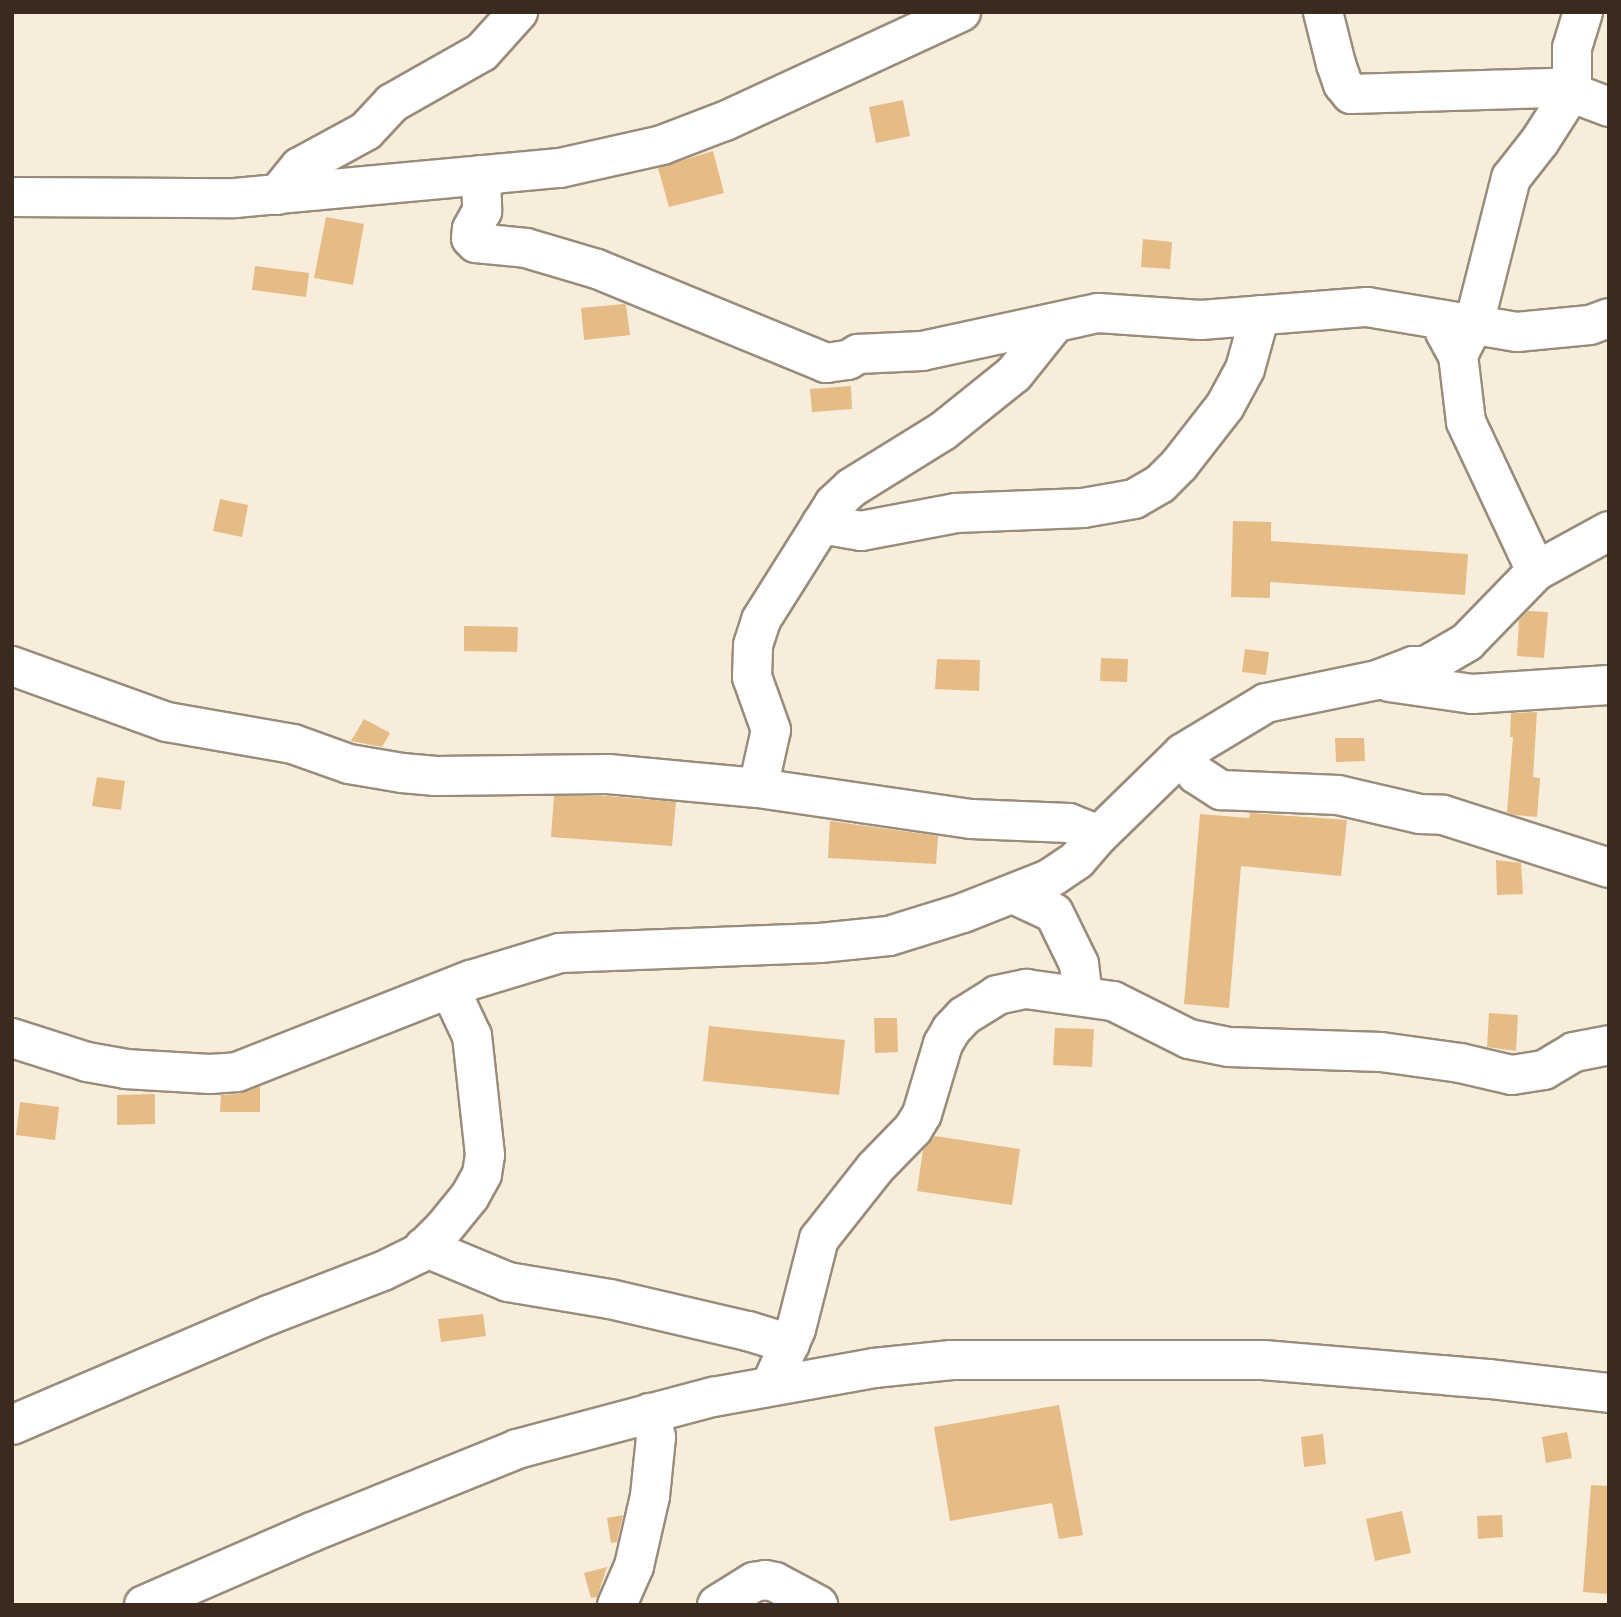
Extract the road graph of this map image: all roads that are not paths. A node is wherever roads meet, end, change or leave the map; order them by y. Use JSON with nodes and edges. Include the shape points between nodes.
{"nodes":[{"id":1,"x":518,"y":12,"type":"edge"},
{"id":2,"x":961,"y":12,"type":"edge"},
{"id":3,"x":1324,"y":12,"type":"edge"},
{"id":4,"x":1583,"y":12,"type":"edge"},
{"id":5,"x":1572,"y":91,"type":"junction"},
{"id":6,"x":1609,"y":107,"type":"edge"},
{"id":7,"x":481,"y":175,"type":"junction"},
{"id":8,"x":277,"y":194,"type":"junction"},
{"id":9,"x":12,"y":197,"type":"edge"},
{"id":10,"x":1260,"y":315,"type":"junction"},
{"id":11,"x":1609,"y":318,"type":"edge"},
{"id":12,"x":1054,"y":324,"type":"junction"},
{"id":13,"x":1466,"y":340,"type":"junction"},
{"id":14,"x":821,"y":524,"type":"junction"},
{"id":15,"x":1609,"y":531,"type":"edge"},
{"id":16,"x":1536,"y":571,"type":"junction"},
{"id":17,"x":12,"y":666,"type":"edge"},
{"id":18,"x":1377,"y":680,"type":"junction"},
{"id":19,"x":1609,"y":685,"type":"edge"},
{"id":20,"x":1183,"y":753,"type":"junction"},
{"id":21,"x":758,"y":788,"type":"junction"},
{"id":22,"x":1099,"y":835,"type":"junction"},
{"id":23,"x":1609,"y":868,"type":"edge"},
{"id":24,"x":1013,"y":894,"type":"junction"},
{"id":25,"x":450,"y":989,"type":"junction"},
{"id":26,"x":1083,"y":996,"type":"junction"},
{"id":27,"x":12,"y":1038,"type":"edge"},
{"id":28,"x":1609,"y":1045,"type":"edge"},
{"id":29,"x":424,"y":1247,"type":"junction"},
{"id":30,"x":790,"y":1344,"type":"junction"},
{"id":31,"x":771,"y":1385,"type":"junction"},
{"id":32,"x":1609,"y":1392,"type":"edge"},
{"id":33,"x":650,"y":1413,"type":"junction"},
{"id":34,"x":12,"y":1425,"type":"edge"},
{"id":35,"x":144,"y":1605,"type":"edge"},
{"id":36,"x":617,"y":1605,"type":"edge"},
{"id":37,"x":718,"y":1605,"type":"edge"},
{"id":38,"x":818,"y":1605,"type":"edge"}],
"edges":[{"from":1,"to":8,"type":"street","via":[[482,52],[392,103],[366,131],[300,167]]},
{"from":2,"to":7,"type":"street","via":[[830,75],[662,145],[560,168]]},
{"from":3,"to":5,"type":"street","via":[[1340,74],[1351,94],[1539,87]]},
{"from":4,"to":5,"type":"street","via":[[1572,48]]},
{"from":5,"to":6,"type":"street"},
{"from":5,"to":13,"type":"street","via":[[1511,178]]},
{"from":7,"to":8,"type":"street"},
{"from":7,"to":12,"type":"street","via":[[482,211],[471,238],[476,243],[526,248],[597,269],[826,363],[858,354],[922,351]]},
{"from":8,"to":9,"type":"street"},
{"from":10,"to":12,"type":"street","via":[[1201,320],[1098,313]]},
{"from":10,"to":13,"type":"street","via":[[1367,307],[1437,317]]},
{"from":10,"to":14,"type":"street","via":[[1245,369],[1225,406],[1179,466],[1134,499],[1083,508],[956,513],[861,531]]},
{"from":11,"to":13,"type":"street","via":[[1590,325]]},
{"from":12,"to":14,"type":"street","via":[[1014,374],[943,431],[851,488]]},
{"from":13,"to":16,"type":"street","via":[[1465,422]]},
{"from":14,"to":21,"type":"street","via":[[761,620],[753,645],[752,677],[771,730]]},
{"from":15,"to":16,"type":"street"},
{"from":16,"to":18,"type":"street","via":[[1466,642],[1426,666],[1413,666]]},
{"from":17,"to":21,"type":"street","via":[[167,722],[293,744],[362,766],[436,776],[608,774]]},
{"from":18,"to":19,"type":"street","via":[[1472,694]]},
{"from":18,"to":20,"type":"street","via":[[1266,704]]},
{"from":20,"to":22,"type":"street"},
{"from":20,"to":23,"type":"street","via":[[1196,774],[1221,790],[1338,795],[1443,815]]},
{"from":21,"to":22,"type":"street","via":[[971,819],[1069,823]]},
{"from":22,"to":24,"type":"street","via":[[1077,860],[1049,879]]},
{"from":24,"to":25,"type":"street","via":[[889,936],[560,953]]},
{"from":24,"to":26,"type":"street","via":[[1054,913],[1079,964]]},
{"from":25,"to":27,"type":"street","via":[[237,1072],[125,1069]]},
{"from":25,"to":29,"type":"street","via":[[472,1036],[485,1155],[482,1174],[470,1196]]},
{"from":26,"to":28,"type":"street","via":[[1113,1002],[1189,1039],[1229,1047],[1381,1052],[1512,1075],[1545,1070],[1574,1052]]},
{"from":26,"to":30,"type":"street","via":[[1011,990],[964,1016],[951,1030],[913,1129],[875,1168],[819,1239]]},
{"from":29,"to":30,"type":"street","via":[[508,1282],[610,1299]]},
{"from":29,"to":34,"type":"street","via":[[383,1271]]},
{"from":30,"to":31,"type":"street"},
{"from":31,"to":32,"type":"street","via":[[952,1360],[1167,1358],[1263,1360]]},
{"from":31,"to":33,"type":"street"},
{"from":33,"to":35,"type":"street","via":[[517,1449]]},
{"from":33,"to":36,"type":"street","via":[[656,1437],[650,1496],[634,1566]]},
{"from":37,"to":38,"type":"street","via":[[754,1581],[765,1580]]}]}
